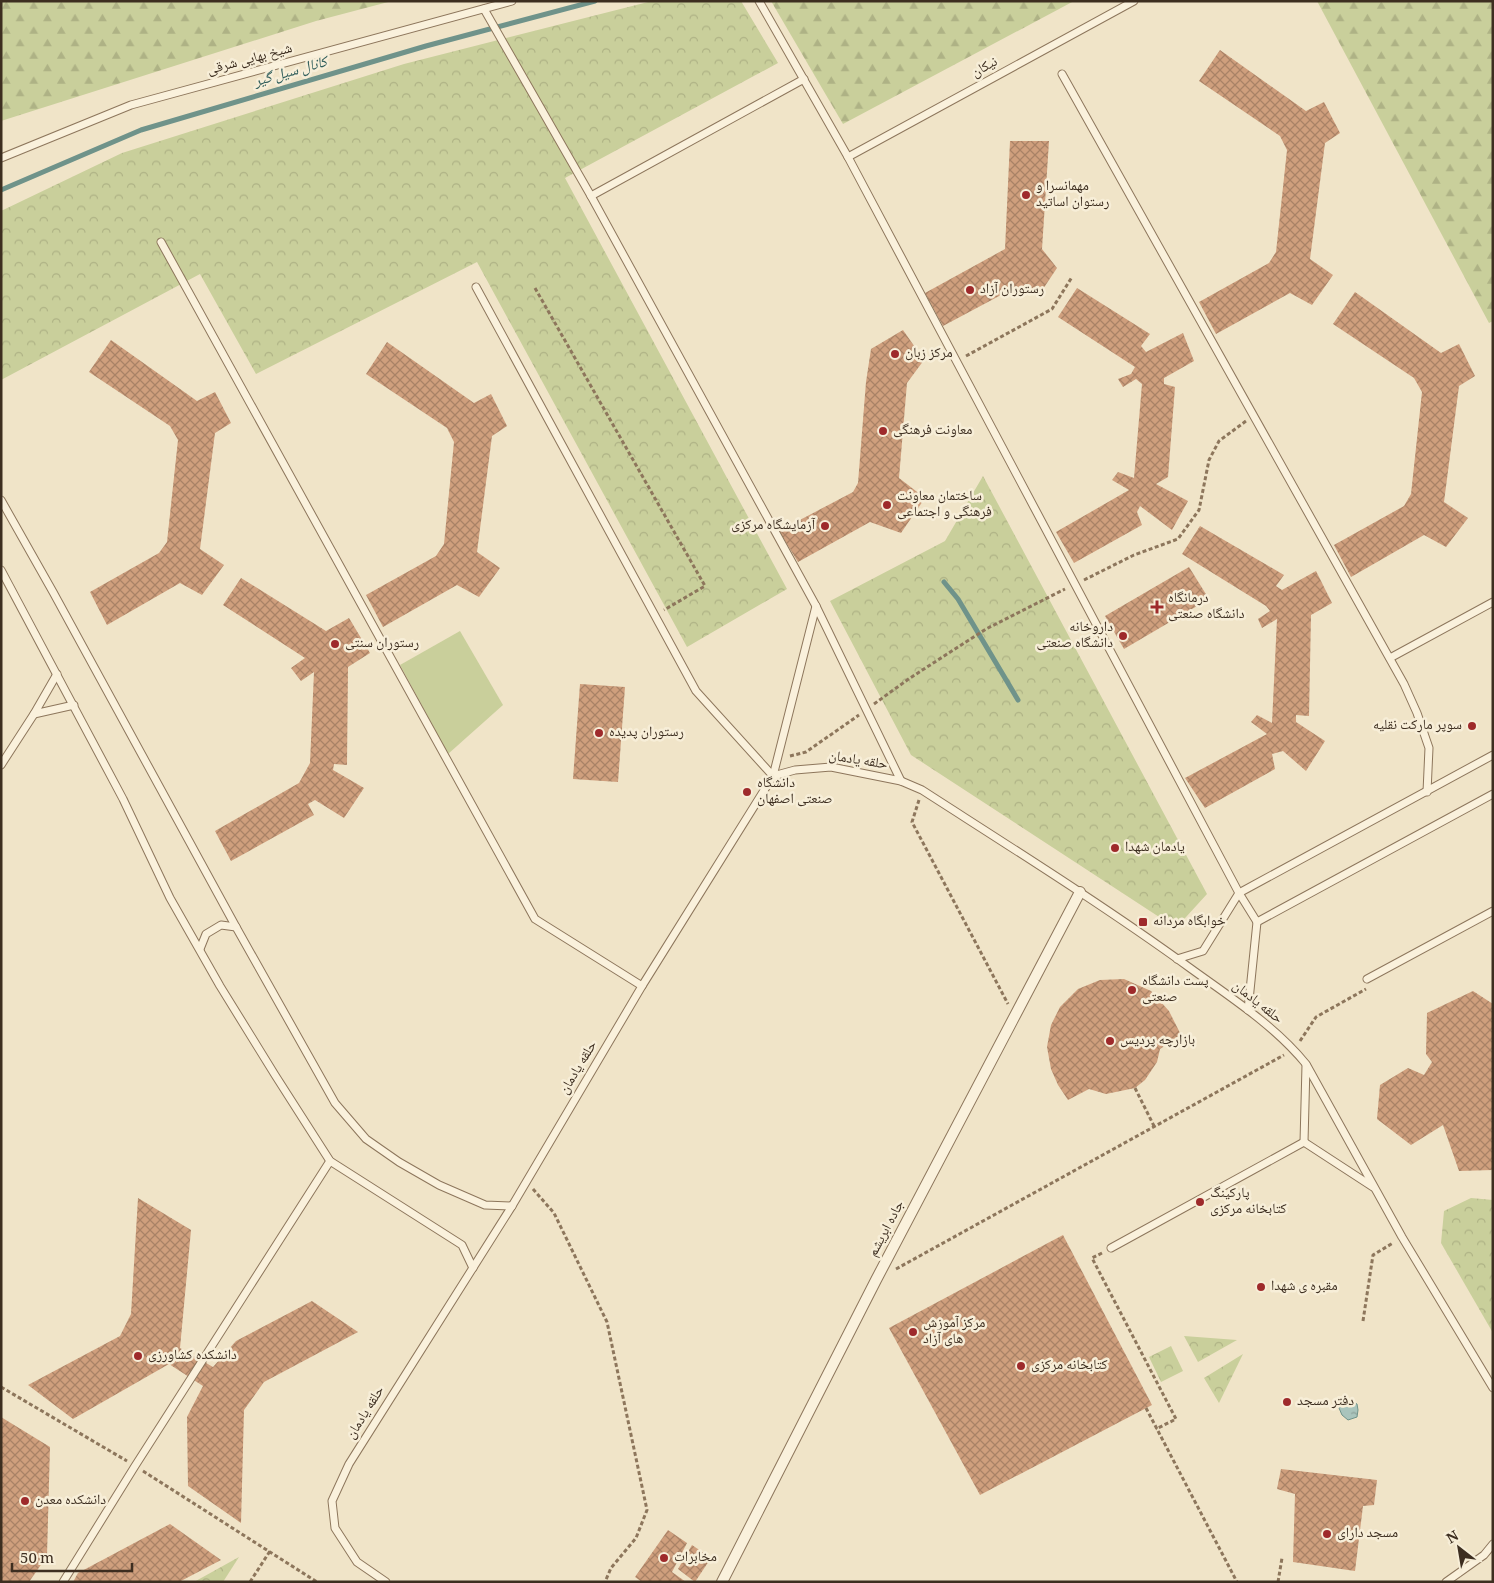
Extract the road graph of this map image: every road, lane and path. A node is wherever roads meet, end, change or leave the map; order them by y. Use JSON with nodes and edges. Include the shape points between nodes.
{"nodes":[{"id":1,"x":512,"y":1,"type":"edge"},
{"id":2,"x":759,"y":1,"type":"edge"},
{"id":3,"x":1134,"y":1,"type":"edge"},
{"id":4,"x":484,"y":9,"type":"junction"},
{"id":5,"x":1062,"y":74,"type":"dead end"},
{"id":6,"x":804,"y":79,"type":"junction"},
{"id":7,"x":848,"y":157,"type":"junction"},
{"id":8,"x":1,"y":158,"type":"edge"},
{"id":9,"x":591,"y":196,"type":"junction"},
{"id":10,"x":161,"y":242,"type":"dead end"},
{"id":11,"x":1072,"y":277,"type":"dead end"},
{"id":12,"x":476,"y":287,"type":"dead end"},
{"id":13,"x":535,"y":288,"type":"dead end"},
{"id":14,"x":957,"y":362,"type":"junction"},
{"id":15,"x":1255,"y":416,"type":"junction"},
{"id":16,"x":1,"y":500,"type":"edge"},
{"id":17,"x":1,"y":570,"type":"edge"},
{"id":18,"x":1075,"y":584,"type":"junction"},
{"id":19,"x":1493,"y":602,"type":"edge"},
{"id":20,"x":816,"y":606,"type":"junction"},
{"id":21,"x":655,"y":615,"type":"junction"},
{"id":22,"x":956,"y":648,"type":"dead end"},
{"id":23,"x":1390,"y":658,"type":"junction"},
{"id":24,"x":57,"y":674,"type":"junction"},
{"id":25,"x":74,"y":705,"type":"junction"},
{"id":26,"x":34,"y":714,"type":"junction"},
{"id":27,"x":1493,"y":755,"type":"edge"},
{"id":28,"x":1,"y":765,"type":"edge"},
{"id":29,"x":773,"y":776,"type":"junction"},
{"id":30,"x":901,"y":781,"type":"junction"},
{"id":31,"x":922,"y":790,"type":"junction"},
{"id":32,"x":1427,"y":792,"type":"junction"},
{"id":33,"x":1493,"y":794,"type":"edge"},
{"id":34,"x":1080,"y":892,"type":"junction"},
{"id":35,"x":1239,"y":893,"type":"junction"},
{"id":36,"x":1493,"y":910,"type":"edge"},
{"id":37,"x":1256,"y":922,"type":"junction"},
{"id":38,"x":236,"y":927,"type":"junction"},
{"id":39,"x":200,"y":949,"type":"junction"},
{"id":40,"x":1177,"y":959,"type":"junction"},
{"id":41,"x":1367,"y":979,"type":"joint"},
{"id":42,"x":642,"y":986,"type":"junction"},
{"id":43,"x":1248,"y":1010,"type":"junction"},
{"id":44,"x":1014,"y":1015,"type":"junction"},
{"id":45,"x":1294,"y":1050,"type":"junction"},
{"id":46,"x":1306,"y":1064,"type":"junction"},
{"id":47,"x":1136,"y":1088,"type":"dead end"},
{"id":48,"x":1155,"y":1128,"type":"junction"},
{"id":49,"x":1304,"y":1142,"type":"junction"},
{"id":50,"x":330,"y":1161,"type":"junction"},
{"id":51,"x":526,"y":1182,"type":"junction"},
{"id":52,"x":1374,"y":1188,"type":"junction"},
{"id":53,"x":512,"y":1206,"type":"junction"},
{"id":54,"x":1402,"y":1237,"type":"junction"},
{"id":55,"x":1111,"y":1248,"type":"joint"},
{"id":56,"x":473,"y":1268,"type":"junction"},
{"id":57,"x":876,"y":1280,"type":"junction"},
{"id":58,"x":1364,"y":1321,"type":"dead end"},
{"id":59,"x":1,"y":1386,"type":"edge"},
{"id":60,"x":1493,"y":1388,"type":"edge"},
{"id":61,"x":1146,"y":1408,"type":"dead end"},
{"id":62,"x":1156,"y":1429,"type":"junction"},
{"id":63,"x":135,"y":1466,"type":"junction"},
{"id":64,"x":1493,"y":1544,"type":"edge"},
{"id":65,"x":270,"y":1551,"type":"junction"},
{"id":66,"x":1282,"y":1558,"type":"dead end"},
{"id":67,"x":63,"y":1582,"type":"edge"},
{"id":68,"x":250,"y":1582,"type":"edge"},
{"id":69,"x":317,"y":1582,"type":"edge"},
{"id":70,"x":386,"y":1582,"type":"edge"},
{"id":71,"x":605,"y":1582,"type":"edge"},
{"id":72,"x":722,"y":1582,"type":"edge"},
{"id":73,"x":1237,"y":1582,"type":"edge"},
{"id":74,"x":1278,"y":1582,"type":"edge"},
{"id":75,"x":1446,"y":1582,"type":"edge"}],
"edges":[{"from":1,"to":4,"type":"lane","name":"شیخ بهایی شرقی"},
{"from":2,"to":6,"type":"lane"},
{"from":3,"to":7,"type":"lane","name":"نیکان"},
{"from":4,"to":8,"type":"lane","name":"شیخ بهایی شرقی","via":[[131,106]]},
{"from":4,"to":9,"type":"lane"},
{"from":5,"to":15,"type":"lane"},
{"from":6,"to":7,"type":"lane"},
{"from":6,"to":9,"type":"lane"},
{"from":7,"to":14,"type":"lane"},
{"from":9,"to":20,"type":"lane"},
{"from":10,"to":42,"type":"lane","via":[[535,919]]},
{"from":11,"to":14,"type":"path","via":[[1052,310]]},
{"from":12,"to":21,"type":"lane"},
{"from":13,"to":21,"type":"path","via":[[705,586]]},
{"from":14,"to":18,"type":"lane"},
{"from":15,"to":18,"type":"path","via":[[1219,441],[1209,460],[1199,510],[1178,539],[1134,555]]},
{"from":15,"to":23,"type":"lane"},
{"from":16,"to":38,"type":"lane"},
{"from":17,"to":24,"type":"lane"},
{"from":18,"to":22,"type":"path","via":[[986,628]]},
{"from":18,"to":35,"type":"lane"},
{"from":19,"to":23,"type":"lane"},
{"from":20,"to":29,"type":"lane"},
{"from":20,"to":30,"type":"lane"},
{"from":21,"to":29,"type":"lane","via":[[696,691]]},
{"from":23,"to":32,"type":"lane","via":[[1408,691],[1429,748]]},
{"from":24,"to":25,"type":"lane"},
{"from":24,"to":26,"type":"lane"},
{"from":25,"to":26,"type":"lane"},
{"from":25,"to":39,"type":"lane","via":[[124,799],[170,898]]},
{"from":26,"to":28,"type":"lane"},
{"from":27,"to":32,"type":"lane"},
{"from":29,"to":30,"type":"lane","name":"حلقه یادمان","via":[[832,766]]},
{"from":29,"to":42,"type":"lane","name":"حلقه یادمان"},
{"from":30,"to":31,"type":"lane","name":"حلقه یادمان"},
{"from":31,"to":34,"type":"lane","name":"حلقه یادمان"},
{"from":31,"to":44,"type":"path","via":[[912,822]]},
{"from":32,"to":35,"type":"lane"},
{"from":33,"to":37,"type":"lane"},
{"from":34,"to":40,"type":"lane","name":"حلقه یادمان"},
{"from":34,"to":44,"type":"street","name":"جاده ابریشم"},
{"from":35,"to":37,"type":"lane"},
{"from":35,"to":40,"type":"lane","via":[[1203,951]]},
{"from":36,"to":41,"type":"lane"},
{"from":37,"to":43,"type":"lane"},
{"from":38,"to":39,"type":"lane","via":[[221,925],[214,929],[206,934]]},
{"from":38,"to":53,"type":"lane","via":[[335,1103],[366,1139],[438,1186],[485,1205]]},
{"from":39,"to":50,"type":"lane"},
{"from":40,"to":43,"type":"lane","name":"حلقه یادمان"},
{"from":41,"to":45,"type":"path","via":[[1371,986],[1316,1017]]},
{"from":42,"to":51,"type":"lane","name":"حلقه یادمان"},
{"from":43,"to":45,"type":"lane","name":"حلقه یادمان"},
{"from":44,"to":57,"type":"street","name":"جاده ابریشم"},
{"from":45,"to":46,"type":"lane","name":"حلقه یادمان"},
{"from":45,"to":48,"type":"path"},
{"from":46,"to":49,"type":"lane"},
{"from":46,"to":52,"type":"lane","name":"حلقه یادمان"},
{"from":47,"to":48,"type":"path"},
{"from":48,"to":57,"type":"path"},
{"from":49,"to":52,"type":"lane"},
{"from":49,"to":55,"type":"lane"},
{"from":50,"to":56,"type":"lane","via":[[462,1245]]},
{"from":50,"to":63,"type":"lane"},
{"from":51,"to":53,"type":"lane","name":"حلقه یادمان"},
{"from":51,"to":71,"type":"path","via":[[554,1213],[607,1322],[647,1510],[636,1538],[611,1568]]},
{"from":52,"to":54,"type":"lane","name":"حلقه یادمان"},
{"from":53,"to":56,"type":"lane","name":"حلقه یادمان"},
{"from":54,"to":58,"type":"path","via":[[1373,1255]]},
{"from":54,"to":60,"type":"lane","name":"حلقه یادمان"},
{"from":55,"to":62,"type":"path","via":[[1092,1258],[1176,1419]]},
{"from":56,"to":70,"type":"lane","name":"حلقه یادمان","via":[[349,1464],[332,1501],[336,1528],[357,1562]]},
{"from":57,"to":72,"type":"street","name":"جاده ابریشم"},
{"from":59,"to":63,"type":"path"},
{"from":61,"to":62,"type":"path"},
{"from":62,"to":73,"type":"path"},
{"from":63,"to":65,"type":"path"},
{"from":63,"to":67,"type":"lane"},
{"from":64,"to":75,"type":"lane","via":[[1484,1555]]},
{"from":65,"to":68,"type":"path"},
{"from":65,"to":69,"type":"path"},
{"from":66,"to":74,"type":"path"}]}
